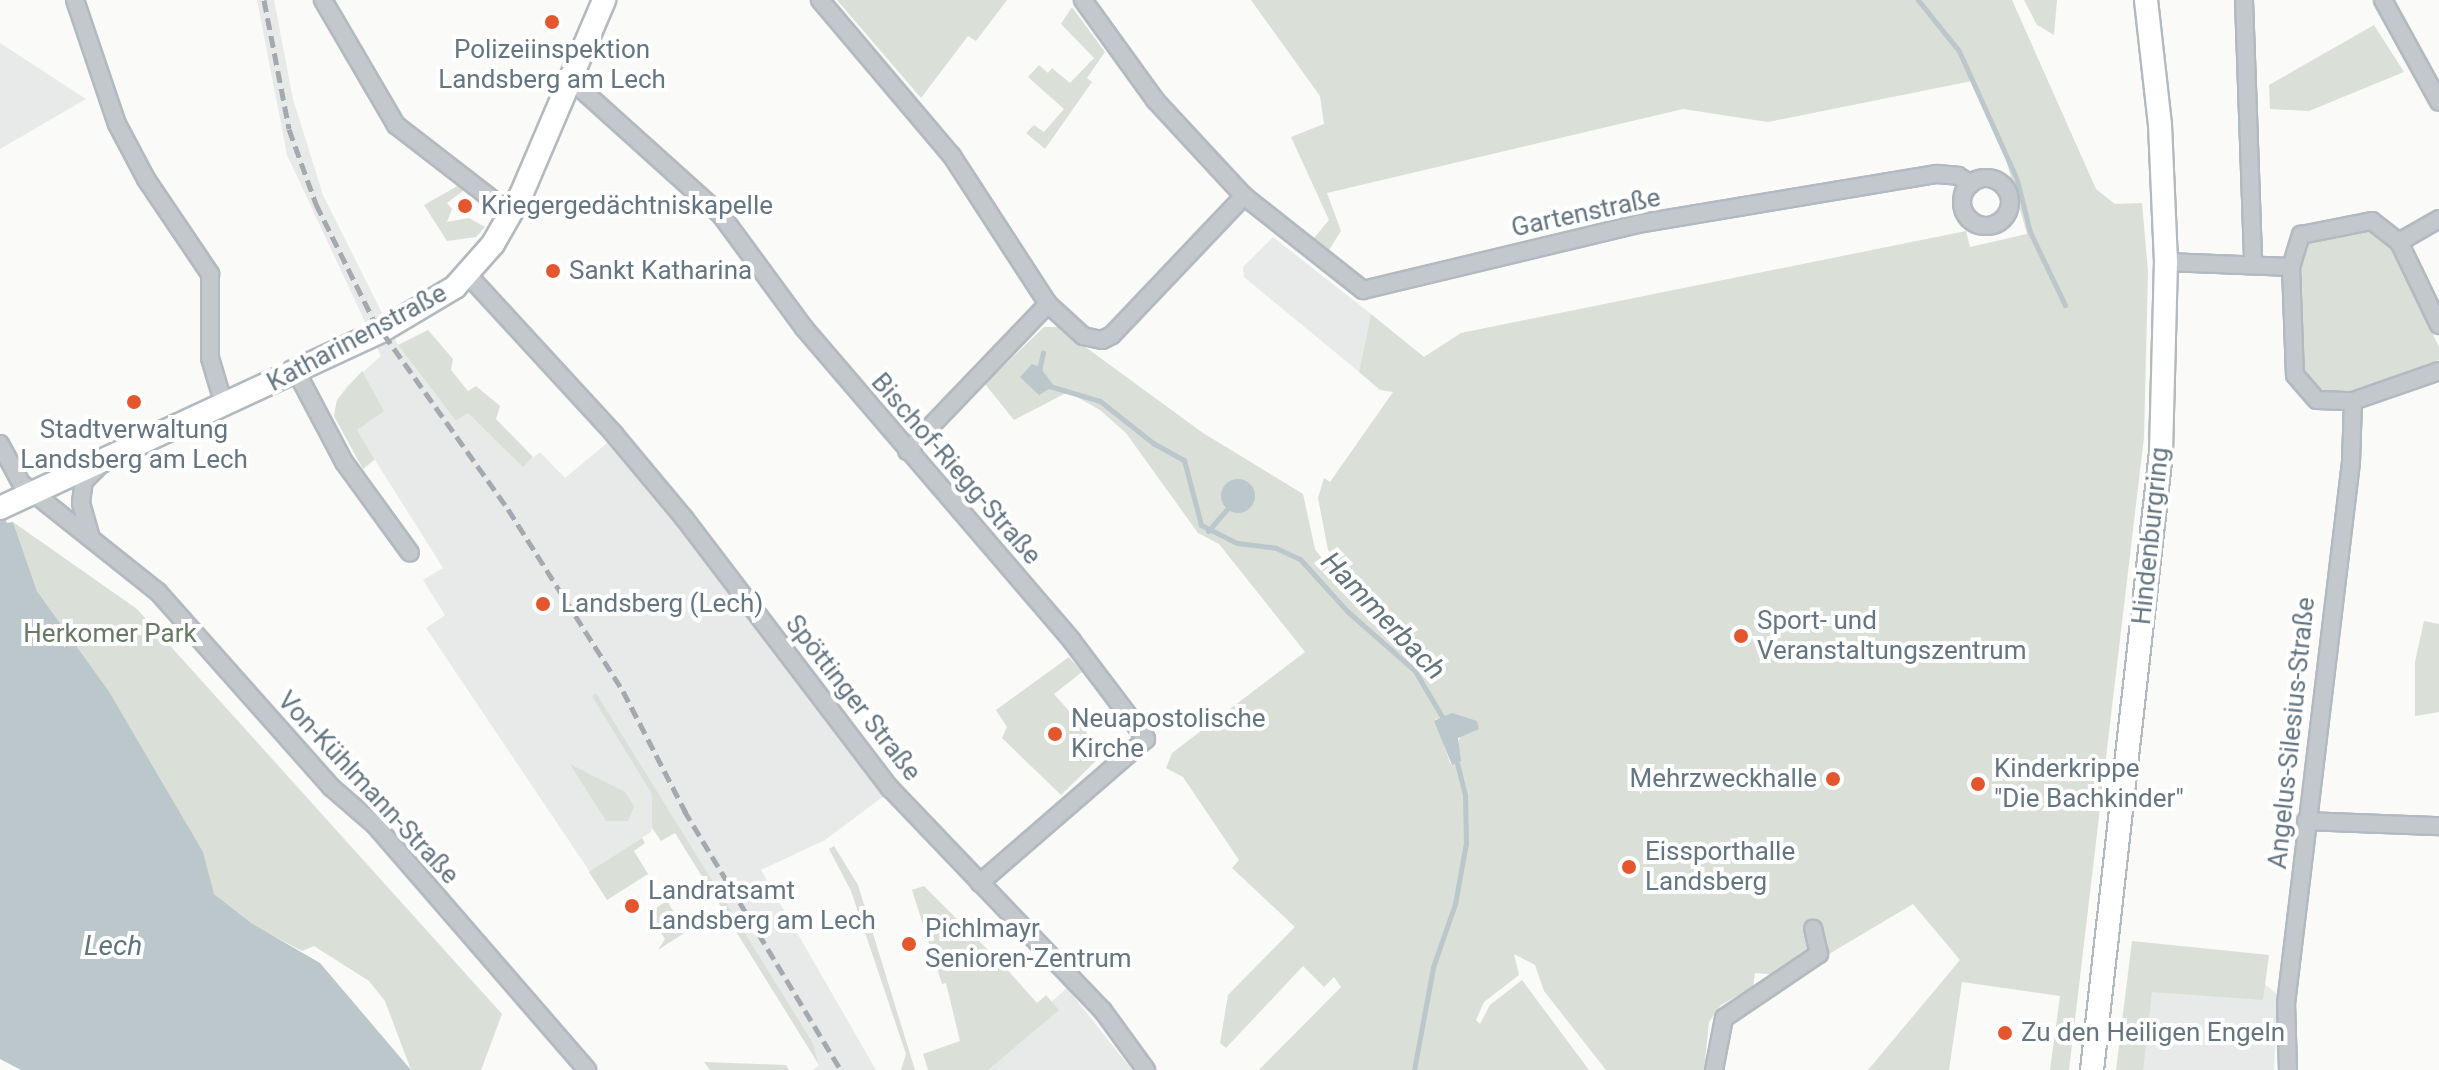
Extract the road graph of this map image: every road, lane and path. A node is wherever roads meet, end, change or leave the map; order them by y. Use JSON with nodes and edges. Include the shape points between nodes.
{"nodes":[{"id":1,"x":75,"y":0,"type":"edge"},
{"id":2,"x":323,"y":0,"type":"edge"},
{"id":3,"x":604,"y":0,"type":"edge"},
{"id":4,"x":820,"y":0,"type":"edge"},
{"id":5,"x":1083,"y":0,"type":"edge"},
{"id":6,"x":2146,"y":0,"type":"edge"},
{"id":7,"x":2244,"y":0,"type":"edge"},
{"id":8,"x":2383,"y":0,"type":"edge"},
{"id":9,"x":571,"y":80,"type":"junction"},
{"id":10,"x":2439,"y":102,"type":"edge"},
{"id":11,"x":1971,"y":184,"type":"dead end"},
{"id":12,"x":1244,"y":196,"type":"junction"},
{"id":13,"x":511,"y":214,"type":"junction"},
{"id":14,"x":2439,"y":219,"type":"edge"},
{"id":15,"x":2399,"y":242,"type":"junction"},
{"id":16,"x":2166,"y":262,"type":"junction"},
{"id":17,"x":2253,"y":262,"type":"junction"},
{"id":18,"x":2291,"y":267,"type":"junction"},
{"id":19,"x":468,"y":275,"type":"junction"},
{"id":20,"x":1048,"y":304,"type":"junction"},
{"id":21,"x":2439,"y":325,"type":"edge"},
{"id":22,"x":296,"y":371,"type":"junction"},
{"id":23,"x":2439,"y":371,"type":"edge"},
{"id":24,"x":2353,"y":401,"type":"junction"},
{"id":25,"x":224,"y":405,"type":"junction"},
{"id":26,"x":0,"y":444,"type":"edge"},
{"id":27,"x":907,"y":451,"type":"junction"},
{"id":28,"x":105,"y":462,"type":"junction"},
{"id":29,"x":34,"y":494,"type":"junction"},
{"id":30,"x":3,"y":506,"type":"edge"},
{"id":31,"x":104,"y":551,"type":"junction"},
{"id":32,"x":410,"y":553,"type":"dead end"},
{"id":33,"x":2306,"y":821,"type":"junction"},
{"id":34,"x":2439,"y":826,"type":"edge"},
{"id":35,"x":980,"y":883,"type":"junction"},
{"id":36,"x":1813,"y":929,"type":"dead end"},
{"id":37,"x":587,"y":1070,"type":"edge"},
{"id":38,"x":1146,"y":1070,"type":"edge"},
{"id":39,"x":1714,"y":1070,"type":"edge"},
{"id":40,"x":2092,"y":1070,"type":"edge"},
{"id":41,"x":2288,"y":1070,"type":"edge"}],
"edges":[{"from":1,"to":25,"type":"street","via":[[115,119],[146,179],[210,274],[210,358]]},
{"from":2,"to":13,"type":"street","via":[[396,125]]},
{"from":3,"to":9,"type":"main road","name":"Katharinenstraße"},
{"from":4,"to":20,"type":"street","via":[[952,156]]},
{"from":5,"to":12,"type":"street","via":[[1155,100]]},
{"from":6,"to":16,"type":"main road","name":"Hindenburgring","via":[[2160,125]]},
{"from":7,"to":17,"type":"street"},
{"from":8,"to":10,"type":"street"},
{"from":9,"to":13,"type":"main road","name":"Katharinenstraße"},
{"from":9,"to":27,"type":"street","name":"Bischof-Riegg-Straße","via":[[721,215],[804,328]]},
{"from":11,"to":12,"type":"street","name":"Gartenstraße","via":[[1958,176],[1937,174],[1637,224],[1368,291],[1329,268]]},
{"from":12,"to":20,"type":"street","via":[[1112,335],[1102,340],[1083,336]]},
{"from":13,"to":19,"type":"main road","name":"Katharinenstraße"},
{"from":14,"to":15,"type":"street"},
{"from":15,"to":18,"type":"street","via":[[2372,221],[2301,235]]},
{"from":15,"to":21,"type":"street"},
{"from":16,"to":17,"type":"street"},
{"from":16,"to":40,"type":"main road","name":"Hindenburgring","via":[[2161,452]]},
{"from":17,"to":18,"type":"street"},
{"from":18,"to":24,"type":"street","via":[[2295,375],[2317,400]]},
{"from":19,"to":22,"type":"main road","name":"Katharinenstraße","via":[[403,320]]},
{"from":19,"to":35,"type":"street","name":"Spöttinger Straße","via":[[614,434],[890,788]]},
{"from":20,"to":27,"type":"street"},
{"from":22,"to":25,"type":"main road","name":"Katharinenstraße"},
{"from":22,"to":32,"type":"street","via":[[344,462]]},
{"from":23,"to":24,"type":"street"},
{"from":24,"to":33,"type":"street","name":"Angelus-Silesius-Straße","via":[[2351,462]]},
{"from":25,"to":28,"type":"main road","name":"Katharinenstraße"},
{"from":26,"to":29,"type":"street","name":"Von-Kühlmann-Straße","via":[[14,474]]},
{"from":27,"to":35,"type":"street","name":"Bischof-Riegg-Straße","via":[[1072,641],[1146,739]]},
{"from":28,"to":29,"type":"main road","name":"Katharinenstraße"},
{"from":28,"to":31,"type":"street","name":"Von-Kühlmann-Straße","via":[[84,481],[81,502],[84,528]]},
{"from":29,"to":30,"type":"main road","name":"Katharinenstraße"},
{"from":29,"to":31,"type":"street","name":"Von-Kühlmann-Straße"},
{"from":31,"to":37,"type":"street","name":"Von-Kühlmann-Straße","via":[[158,592],[331,787],[375,825]]},
{"from":33,"to":34,"type":"street"},
{"from":33,"to":41,"type":"street","name":"Angelus-Silesius-Straße","via":[[2286,1004]]},
{"from":35,"to":38,"type":"street","name":"Spöttinger Straße","via":[[1103,1011]]},
{"from":36,"to":39,"type":"street","via":[[1819,954],[1724,1018]]}]}
